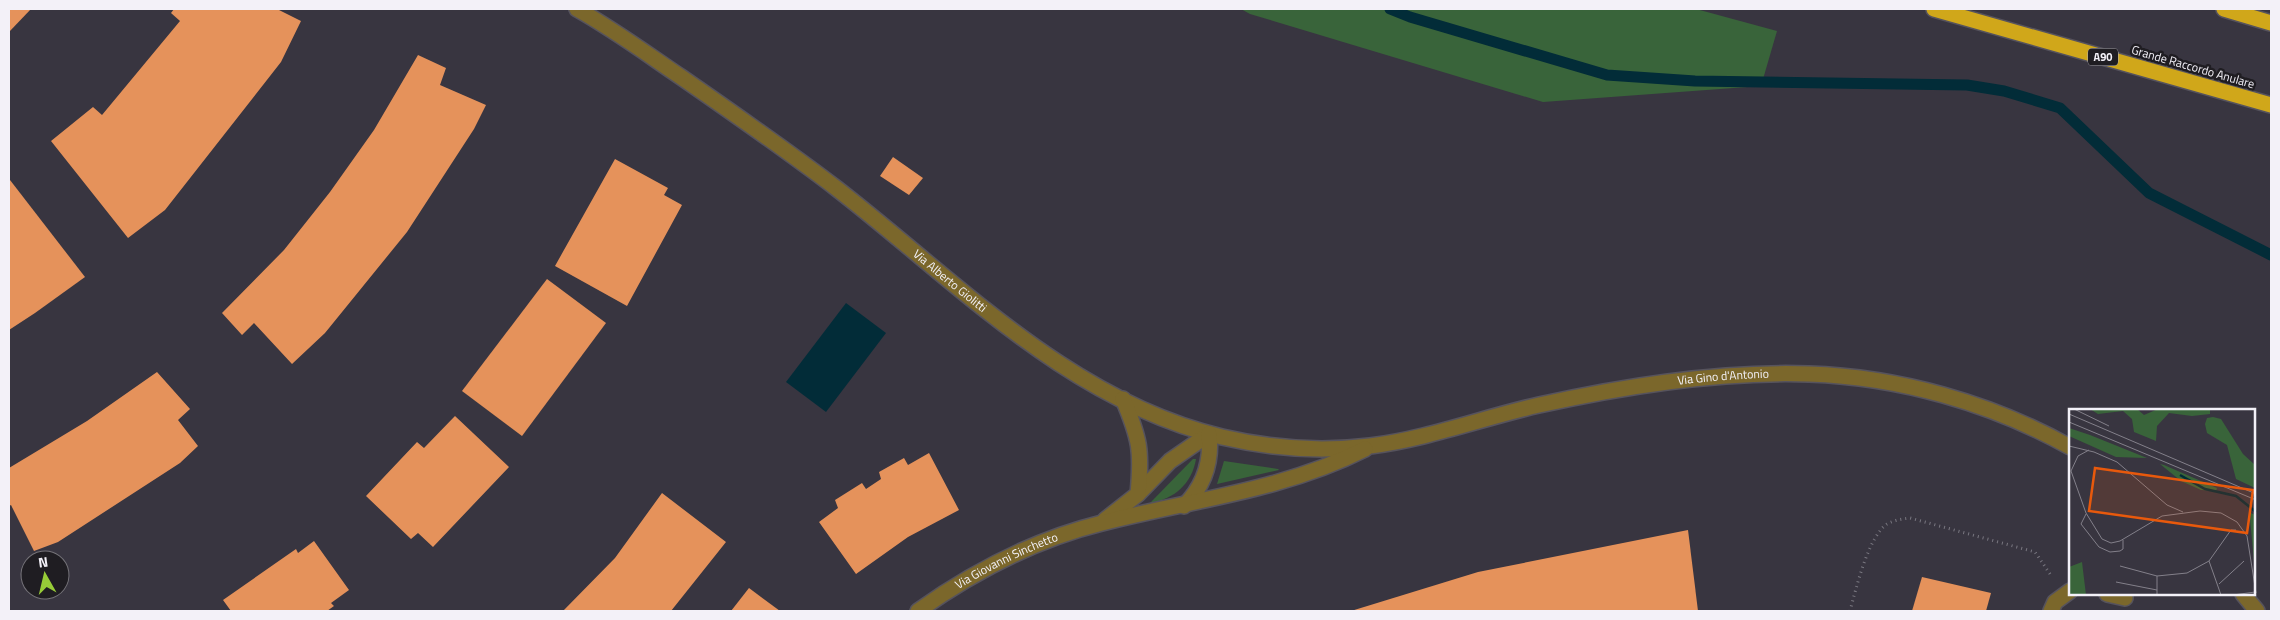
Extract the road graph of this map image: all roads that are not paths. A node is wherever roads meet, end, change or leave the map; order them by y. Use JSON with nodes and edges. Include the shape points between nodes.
{"nodes":[{"id":1,"x":577,"y":9,"type":"edge"},
{"id":2,"x":1934,"y":9,"type":"edge"},
{"id":3,"x":2224,"y":9,"type":"edge"},
{"id":4,"x":2271,"y":23,"type":"edge"},
{"id":5,"x":2271,"y":105,"type":"edge"},
{"id":6,"x":1123,"y":399,"type":"junction"},
{"id":7,"x":1209,"y":434,"type":"junction"},
{"id":8,"x":1369,"y":446,"type":"junction"},
{"id":9,"x":2069,"y":446,"type":"edge"},
{"id":10,"x":1138,"y":494,"type":"junction"},
{"id":11,"x":1184,"y":506,"type":"junction"},
{"id":12,"x":1101,"y":523,"type":"junction"},
{"id":13,"x":2067,"y":592,"type":"edge"},
{"id":14,"x":2112,"y":595,"type":"edge"},
{"id":15,"x":2244,"y":595,"type":"edge"},
{"id":16,"x":2125,"y":598,"type":"dead end"},
{"id":17,"x":918,"y":611,"type":"edge"},
{"id":18,"x":2051,"y":611,"type":"edge"},
{"id":19,"x":2257,"y":611,"type":"edge"}],
"edges":[{"from":1,"to":6,"type":"street","name":"Via Alberto Giolitti","via":[[740,117],[836,188],[1024,338],[1076,373]]},
{"from":2,"to":5,"type":"highway","name":"Grande Raccordo Anulare","number":"A90"},
{"from":3,"to":4,"type":"highway"},
{"from":6,"to":7,"type":"street","name":"Via Alberto Giolitti"},
{"from":6,"to":10,"type":"street","via":[[1140,447]]},
{"from":7,"to":8,"type":"street","name":"Via Alberto Giolitti","via":[[1284,447]]},
{"from":7,"to":10,"type":"street","name":"Via Giovanni Sinchetto","via":[[1170,461]]},
{"from":7,"to":11,"type":"street","via":[[1210,454],[1204,477],[1195,495]]},
{"from":8,"to":9,"type":"street","name":"Via Gino d'Antonio","via":[[1611,391],[1739,375],[1810,374],[1878,380],[1946,396],[2018,421]]},
{"from":8,"to":11,"type":"street","name":"Via Giovanni Sinchetto","via":[[1300,475]]},
{"from":10,"to":12,"type":"street","name":"Via Giovanni Sinchetto"},
{"from":11,"to":12,"type":"street","name":"Via Giovanni Sinchetto"},
{"from":12,"to":17,"type":"street","name":"Via Giovanni Sinchetto","via":[[1029,549],[982,571]]},
{"from":13,"to":18,"type":"street","via":[[2055,602]]},
{"from":14,"to":16,"type":"street"},
{"from":15,"to":19,"type":"street"}]}
